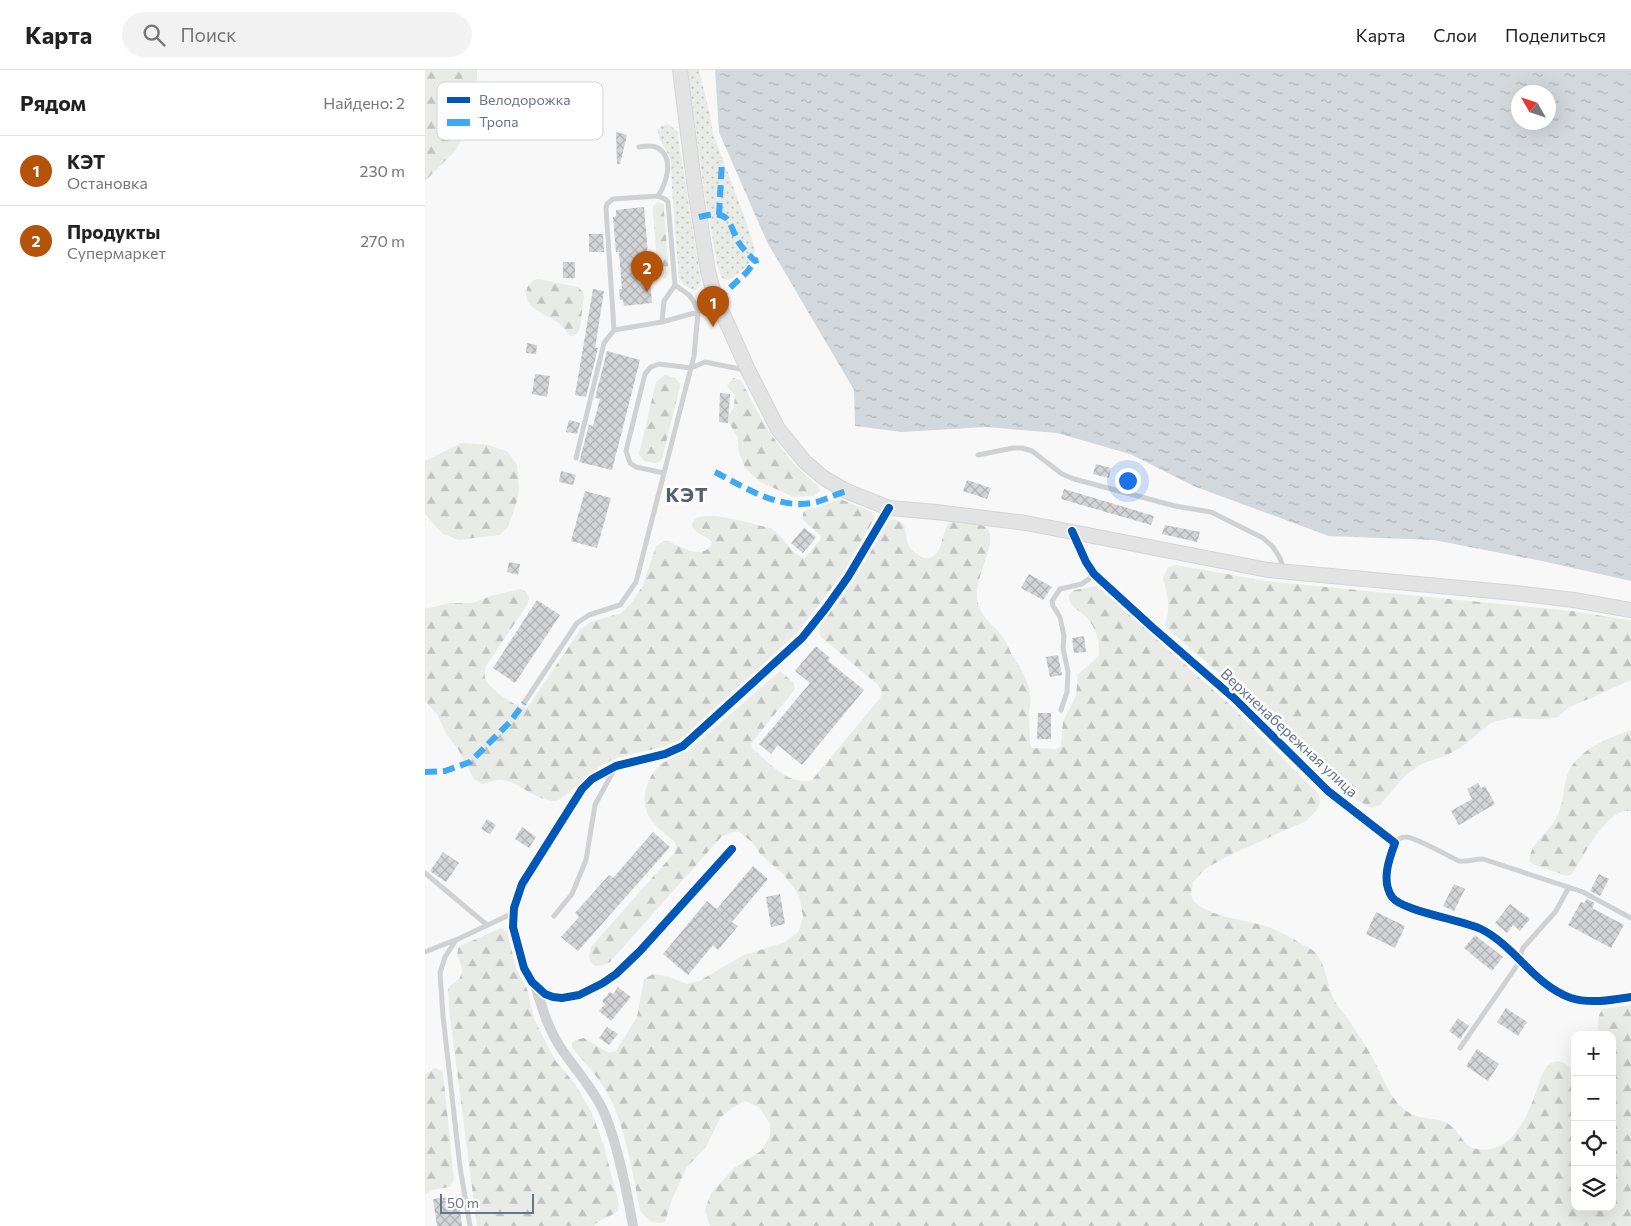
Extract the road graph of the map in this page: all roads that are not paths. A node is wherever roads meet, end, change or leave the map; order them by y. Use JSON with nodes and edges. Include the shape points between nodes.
{"nodes":[{"id":1,"x":680,"y":70,"type":"edge"},
{"id":2,"x":639,"y":146,"type":"dead end"},
{"id":3,"x":658,"y":196,"type":"junction"},
{"id":4,"x":675,"y":285,"type":"junction"},
{"id":5,"x":717,"y":300,"type":"junction"},
{"id":6,"x":698,"y":312,"type":"junction"},
{"id":7,"x":662,"y":322,"type":"junction"},
{"id":8,"x":614,"y":330,"type":"junction"},
{"id":9,"x":691,"y":368,"type":"junction"},
{"id":10,"x":748,"y":370,"type":"junction"},
{"id":11,"x":978,"y":455,"type":"dead end"},
{"id":12,"x":576,"y":458,"type":"dead end"},
{"id":13,"x":664,"y":473,"type":"junction"},
{"id":14,"x":889,"y":508,"type":"junction"},
{"id":15,"x":1072,"y":531,"type":"junction"},
{"id":16,"x":1285,"y":573,"type":"junction"},
{"id":17,"x":1095,"y":574,"type":"junction"},
{"id":18,"x":1631,"y":610,"type":"edge"},
{"id":19,"x":524,"y":703,"type":"dead end"},
{"id":20,"x":1061,"y":710,"type":"dead end"},
{"id":21,"x":616,"y":766,"type":"junction"},
{"id":22,"x":1395,"y":843,"type":"junction"},
{"id":23,"x":732,"y":849,"type":"dead end"},
{"id":24,"x":425,"y":873,"type":"edge"},
{"id":25,"x":1569,"y":887,"type":"junction"},
{"id":26,"x":513,"y":913,"type":"junction"},
{"id":27,"x":554,"y":916,"type":"dead end"},
{"id":28,"x":1631,"y":918,"type":"edge"},
{"id":29,"x":487,"y":926,"type":"junction"},
{"id":30,"x":456,"y":940,"type":"junction"},
{"id":31,"x":425,"y":952,"type":"edge"},
{"id":32,"x":1520,"y":959,"type":"junction"},
{"id":33,"x":536,"y":988,"type":"junction"},
{"id":34,"x":1631,"y":997,"type":"edge"},
{"id":35,"x":1460,"y":1048,"type":"dead end"},
{"id":36,"x":470,"y":1226,"type":"edge"},
{"id":37,"x":633,"y":1226,"type":"edge"}],
"edges":[{"from":1,"to":5,"type":"main road","via":[[695,190]]},
{"from":2,"to":3,"type":"lane","via":[[658,148],[667,162],[666,179]]},
{"from":3,"to":4,"type":"lane","via":[[668,202]]},
{"from":3,"to":8,"type":"lane","via":[[613,199],[607,204]]},
{"from":4,"to":6,"type":"lane","via":[[689,296]]},
{"from":4,"to":7,"type":"lane","via":[[664,301]]},
{"from":5,"to":6,"type":"lane"},
{"from":5,"to":10,"type":"main road"},
{"from":6,"to":7,"type":"lane"},
{"from":6,"to":9,"type":"lane"},
{"from":7,"to":8,"type":"lane"},
{"from":8,"to":12,"type":"lane","via":[[604,343]]},
{"from":9,"to":10,"type":"lane","via":[[705,362]]},
{"from":9,"to":13,"type":"lane"},
{"from":9,"to":13,"type":"lane","via":[[659,364],[645,374],[626,450],[630,463],[636,467]]},
{"from":10,"to":14,"type":"main road","via":[[778,429],[805,462],[846,491]]},
{"from":11,"to":16,"type":"lane","via":[[1022,448],[1032,451],[1074,479],[1175,506],[1211,512],[1263,538],[1280,558]]},
{"from":13,"to":19,"type":"lane","via":[[636,582],[629,594],[620,605],[589,615],[577,623]]},
{"from":14,"to":15,"type":"main road","via":[[983,517]]},
{"from":14,"to":21,"type":"street","via":[[848,577],[802,638],[683,746],[665,754]]},
{"from":15,"to":16,"type":"main road"},
{"from":15,"to":17,"type":"street","name":"Верхненабережная улица"},
{"from":16,"to":18,"type":"main road","via":[[1515,593]]},
{"from":17,"to":20,"type":"lane","via":[[1082,584],[1060,588],[1052,601],[1060,617],[1068,672],[1067,692]]},
{"from":17,"to":22,"type":"street","name":"Верхненабережная улица","via":[[1235,699],[1329,791]]},
{"from":21,"to":26,"type":"street","via":[[582,789],[522,884]]},
{"from":21,"to":27,"type":"lane","via":[[595,805],[586,860],[572,894]]},
{"from":22,"to":25,"type":"lane","via":[[1406,836],[1459,861],[1483,859]]},
{"from":22,"to":32,"type":"street","via":[[1388,860],[1387,882],[1393,900],[1478,928]]},
{"from":23,"to":33,"type":"street","via":[[639,951],[603,983],[579,995],[562,998]]},
{"from":24,"to":29,"type":"lane"},
{"from":25,"to":28,"type":"lane"},
{"from":25,"to":32,"type":"lane","via":[[1556,911],[1523,948]]},
{"from":26,"to":29,"type":"lane"},
{"from":26,"to":33,"type":"street","via":[[519,952]]},
{"from":29,"to":30,"type":"lane"},
{"from":30,"to":31,"type":"lane"},
{"from":30,"to":36,"type":"lane","via":[[440,973]]},
{"from":32,"to":34,"type":"street","via":[[1546,986],[1569,998],[1603,1001]]},
{"from":32,"to":35,"type":"lane"},
{"from":33,"to":37,"type":"street","via":[[555,1038],[602,1109],[614,1143]]}]}
